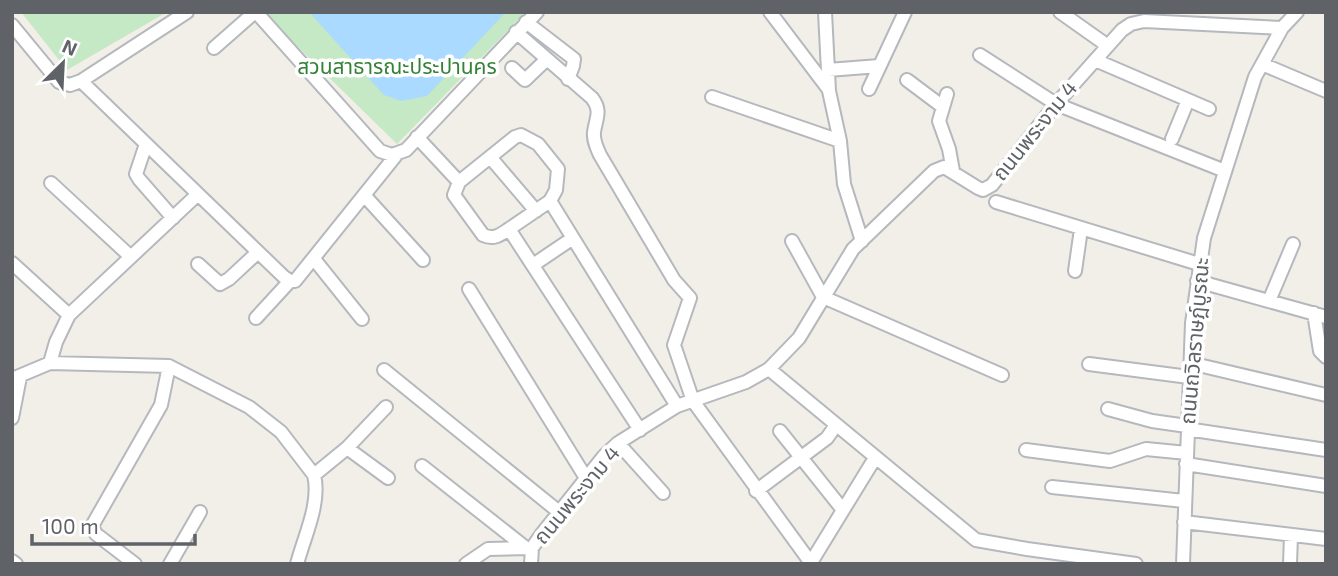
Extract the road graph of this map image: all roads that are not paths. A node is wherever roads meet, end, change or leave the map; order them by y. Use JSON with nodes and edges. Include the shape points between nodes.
{"nodes":[{"id":1,"x":187,"y":12,"type":"edge"},
{"id":2,"x":255,"y":12,"type":"edge"},
{"id":3,"x":537,"y":12,"type":"edge"},
{"id":4,"x":771,"y":12,"type":"edge"},
{"id":5,"x":825,"y":12,"type":"edge"},
{"id":6,"x":905,"y":12,"type":"edge"},
{"id":7,"x":1060,"y":12,"type":"edge"},
{"id":8,"x":1297,"y":12,"type":"edge"},
{"id":9,"x":526,"y":22,"type":"junction"},
{"id":10,"x":12,"y":25,"type":"edge"},
{"id":11,"x":1282,"y":28,"type":"junction"},
{"id":12,"x":516,"y":32,"type":"junction"},
{"id":13,"x":1108,"y":46,"type":"junction"},
{"id":14,"x":214,"y":48,"type":"dead end"},
{"id":15,"x":980,"y":55,"type":"dead end"},
{"id":16,"x":547,"y":60,"type":"junction"},
{"id":17,"x":1095,"y":60,"type":"junction"},
{"id":18,"x":1262,"y":64,"type":"junction"},
{"id":19,"x":879,"y":66,"type":"junction"},
{"id":20,"x":512,"y":68,"type":"dead end"},
{"id":21,"x":828,"y":70,"type":"junction"},
{"id":22,"x":568,"y":79,"type":"junction"},
{"id":23,"x":907,"y":80,"type":"dead end"},
{"id":24,"x":81,"y":81,"type":"junction"},
{"id":25,"x":869,"y":89,"type":"dead end"},
{"id":26,"x":829,"y":91,"type":"junction"},
{"id":27,"x":1326,"y":91,"type":"edge"},
{"id":28,"x":947,"y":94,"type":"dead end"},
{"id":29,"x":712,"y":97,"type":"dead end"},
{"id":30,"x":1188,"y":100,"type":"junction"},
{"id":31,"x":1056,"y":104,"type":"junction"},
{"id":32,"x":943,"y":107,"type":"junction"},
{"id":33,"x":1209,"y":109,"type":"dead end"},
{"id":34,"x":417,"y":137,"type":"junction"},
{"id":35,"x":1172,"y":139,"type":"dead end"},
{"id":36,"x":840,"y":141,"type":"junction"},
{"id":37,"x":146,"y":144,"type":"junction"},
{"id":38,"x":397,"y":154,"type":"junction"},
{"id":39,"x":489,"y":157,"type":"junction"},
{"id":40,"x":953,"y":171,"type":"junction"},
{"id":41,"x":1225,"y":171,"type":"junction"},
{"id":42,"x":51,"y":183,"type":"dead end"},
{"id":43,"x":458,"y":183,"type":"junction"},
{"id":44,"x":198,"y":194,"type":"junction"},
{"id":45,"x":364,"y":195,"type":"junction"},
{"id":46,"x":550,"y":201,"type":"junction"},
{"id":47,"x":996,"y":202,"type":"dead end"},
{"id":48,"x":536,"y":211,"type":"junction"},
{"id":49,"x":173,"y":218,"type":"junction"},
{"id":50,"x":509,"y":229,"type":"junction"},
{"id":51,"x":1081,"y":229,"type":"junction"},
{"id":52,"x":573,"y":238,"type":"junction"},
{"id":53,"x":792,"y":241,"type":"dead end"},
{"id":54,"x":862,"y":241,"type":"junction"},
{"id":55,"x":1293,"y":244,"type":"dead end"},
{"id":56,"x":258,"y":252,"type":"junction"},
{"id":57,"x":131,"y":257,"type":"junction"},
{"id":58,"x":314,"y":259,"type":"junction"},
{"id":59,"x":423,"y":260,"type":"dead end"},
{"id":60,"x":12,"y":263,"type":"edge"},
{"id":61,"x":198,"y":264,"type":"dead end"},
{"id":62,"x":1199,"y":264,"type":"junction"},
{"id":63,"x":533,"y":265,"type":"junction"},
{"id":64,"x":1075,"y":271,"type":"dead end"},
{"id":65,"x":290,"y":281,"type":"junction"},
{"id":66,"x":1196,"y":281,"type":"junction"},
{"id":67,"x":469,"y":289,"type":"dead end"},
{"id":68,"x":823,"y":297,"type":"junction"},
{"id":69,"x":1269,"y":301,"type":"junction"},
{"id":70,"x":69,"y":315,"type":"junction"},
{"id":71,"x":1320,"y":315,"type":"edge"},
{"id":72,"x":256,"y":318,"type":"dead end"},
{"id":73,"x":362,"y":319,"type":"dead end"},
{"id":74,"x":1326,"y":357,"type":"edge"},
{"id":75,"x":50,"y":363,"type":"junction"},
{"id":76,"x":1190,"y":363,"type":"junction"},
{"id":77,"x":1089,"y":364,"type":"dead end"},
{"id":78,"x":169,"y":366,"type":"junction"},
{"id":79,"x":769,"y":369,"type":"junction"},
{"id":80,"x":384,"y":370,"type":"dead end"},
{"id":81,"x":1002,"y":375,"type":"dead end"},
{"id":82,"x":1189,"y":377,"type":"junction"},
{"id":83,"x":16,"y":378,"type":"edge"},
{"id":84,"x":1326,"y":395,"type":"edge"},
{"id":85,"x":693,"y":401,"type":"junction"},
{"id":86,"x":677,"y":406,"type":"junction"},
{"id":87,"x":386,"y":407,"type":"dead end"},
{"id":88,"x":1108,"y":409,"type":"dead end"},
{"id":89,"x":12,"y":418,"type":"edge"},
{"id":90,"x":836,"y":425,"type":"junction"},
{"id":91,"x":1187,"y":427,"type":"junction"},
{"id":92,"x":640,"y":430,"type":"junction"},
{"id":93,"x":780,"y":431,"type":"dead end"},
{"id":94,"x":618,"y":443,"type":"junction"},
{"id":95,"x":347,"y":447,"type":"junction"},
{"id":96,"x":1026,"y":450,"type":"dead end"},
{"id":97,"x":1326,"y":450,"type":"edge"},
{"id":98,"x":802,"y":457,"type":"junction"},
{"id":99,"x":875,"y":458,"type":"junction"},
{"id":100,"x":1186,"y":459,"type":"junction"},
{"id":101,"x":422,"y":466,"type":"dead end"},
{"id":102,"x":314,"y":475,"type":"junction"},
{"id":103,"x":388,"y":478,"type":"dead end"},
{"id":104,"x":586,"y":478,"type":"junction"},
{"id":105,"x":1326,"y":486,"type":"edge"},
{"id":106,"x":1052,"y":487,"type":"dead end"},
{"id":107,"x":756,"y":491,"type":"junction"},
{"id":108,"x":663,"y":493,"type":"dead end"},
{"id":109,"x":1184,"y":501,"type":"junction"},
{"id":110,"x":843,"y":510,"type":"junction"},
{"id":111,"x":200,"y":512,"type":"dead end"},
{"id":112,"x":559,"y":512,"type":"junction"},
{"id":113,"x":1184,"y":522,"type":"junction"},
{"id":114,"x":1291,"y":535,"type":"junction"},
{"id":115,"x":1326,"y":539,"type":"edge"},
{"id":116,"x":529,"y":548,"type":"junction"},
{"id":117,"x":1027,"y":549,"type":"junction"},
{"id":118,"x":1096,"y":561,"type":"edge"},
{"id":119,"x":810,"y":563,"type":"edge"},
{"id":120,"x":135,"y":564,"type":"edge"},
{"id":121,"x":170,"y":564,"type":"edge"},
{"id":122,"x":297,"y":564,"type":"edge"},
{"id":123,"x":466,"y":564,"type":"edge"},
{"id":124,"x":531,"y":564,"type":"edge"},
{"id":125,"x":1025,"y":564,"type":"edge"},
{"id":126,"x":1136,"y":564,"type":"edge"},
{"id":127,"x":1183,"y":564,"type":"edge"},
{"id":128,"x":1290,"y":564,"type":"edge"}],
"edges":[{"from":1,"to":24,"type":"street"},
{"from":2,"to":14,"type":"street"},
{"from":2,"to":38,"type":"street","via":[[380,151]]},
{"from":3,"to":9,"type":"street"},
{"from":4,"to":26,"type":"street"},
{"from":5,"to":21,"type":"street"},
{"from":6,"to":19,"type":"street"},
{"from":7,"to":13,"type":"street"},
{"from":8,"to":11,"type":"street","name":"ถนนถวิลราษฎ์บูรณะ"},
{"from":9,"to":12,"type":"street"},
{"from":9,"to":22,"type":"street","via":[[574,59]]},
{"from":10,"to":24,"type":"street","via":[[59,82]]},
{"from":11,"to":13,"type":"street","name":"ถนนพระงาม 4","via":[[1144,21],[1122,30]]},
{"from":11,"to":18,"type":"street","name":"ถนนถวิลราษฎ์บูรณะ"},
{"from":12,"to":16,"type":"street"},
{"from":12,"to":34,"type":"street"},
{"from":13,"to":17,"type":"street","name":"ถนนพระงาม 4"},
{"from":15,"to":31,"type":"street"},
{"from":16,"to":20,"type":"street","via":[[524,80]]},
{"from":16,"to":22,"type":"street"},
{"from":17,"to":30,"type":"street"},
{"from":17,"to":31,"type":"street","name":"ถนนพระงาม 4"},
{"from":18,"to":27,"type":"street"},
{"from":18,"to":41,"type":"street","name":"ถนนถวิลราษฎ์บูรณะ"},
{"from":19,"to":21,"type":"street"},
{"from":19,"to":25,"type":"street"},
{"from":21,"to":26,"type":"street"},
{"from":22,"to":85,"type":"street","via":[[597,105],[594,134],[600,155],[674,280],[690,298],[674,345]]},
{"from":23,"to":32,"type":"street"},
{"from":24,"to":37,"type":"street"},
{"from":26,"to":36,"type":"street"},
{"from":28,"to":32,"type":"street"},
{"from":29,"to":36,"type":"street"},
{"from":30,"to":33,"type":"street"},
{"from":30,"to":35,"type":"street"},
{"from":31,"to":40,"type":"street","name":"ถนนพระงาม 4","via":[[992,186],[978,188]]},
{"from":31,"to":41,"type":"street"},
{"from":32,"to":40,"type":"street","via":[[939,121]]},
{"from":34,"to":38,"type":"street"},
{"from":34,"to":43,"type":"street"},
{"from":36,"to":54,"type":"street","via":[[844,184]]},
{"from":37,"to":44,"type":"street"},
{"from":37,"to":49,"type":"street","via":[[136,174]]},
{"from":38,"to":45,"type":"street"},
{"from":39,"to":43,"type":"street"},
{"from":39,"to":46,"type":"street","via":[[521,135],[532,139],[558,169]]},
{"from":39,"to":48,"type":"street"},
{"from":40,"to":54,"type":"street","name":"ถนนพระงาม 4","via":[[944,167],[934,171]]},
{"from":41,"to":62,"type":"street","name":"ถนนถวิลราษฎ์บูรณะ"},
{"from":42,"to":57,"type":"street"},
{"from":43,"to":50,"type":"street","via":[[454,195],[484,235],[497,237]]},
{"from":44,"to":49,"type":"street"},
{"from":44,"to":56,"type":"street"},
{"from":45,"to":58,"type":"street"},
{"from":45,"to":59,"type":"street"},
{"from":46,"to":48,"type":"street"},
{"from":46,"to":52,"type":"street"},
{"from":47,"to":51,"type":"street"},
{"from":48,"to":50,"type":"street"},
{"from":49,"to":57,"type":"street"},
{"from":50,"to":63,"type":"street"},
{"from":51,"to":62,"type":"street"},
{"from":51,"to":64,"type":"street"},
{"from":52,"to":63,"type":"street"},
{"from":52,"to":86,"type":"street"},
{"from":53,"to":68,"type":"street"},
{"from":54,"to":68,"type":"street","name":"ถนนพระงาม 4"},
{"from":55,"to":69,"type":"street"},
{"from":56,"to":61,"type":"street","via":[[220,284]]},
{"from":56,"to":65,"type":"street"},
{"from":57,"to":70,"type":"street"},
{"from":58,"to":65,"type":"street"},
{"from":58,"to":73,"type":"street"},
{"from":60,"to":70,"type":"street"},
{"from":62,"to":66,"type":"street","name":"ถนนถวิลราษฎ์บูรณะ"},
{"from":63,"to":92,"type":"street"},
{"from":65,"to":72,"type":"street"},
{"from":66,"to":69,"type":"street"},
{"from":66,"to":76,"type":"street","name":"ถนนถวิลราษฎ์บูรณะ"},
{"from":67,"to":104,"type":"street"},
{"from":68,"to":79,"type":"street","name":"ถนนพระงาม 4","via":[[799,338]]},
{"from":68,"to":81,"type":"street"},
{"from":69,"to":71,"type":"street"},
{"from":70,"to":75,"type":"street"},
{"from":71,"to":74,"type":"street","via":[[1320,351]]},
{"from":75,"to":78,"type":"street"},
{"from":75,"to":83,"type":"street"},
{"from":76,"to":82,"type":"street","name":"ถนนถวิลราษฎ์บูรณะ"},
{"from":76,"to":84,"type":"street"},
{"from":77,"to":82,"type":"street"},
{"from":78,"to":102,"type":"street","via":[[249,407],[281,432]]},
{"from":78,"to":120,"type":"street","via":[[160,405],[92,526]]},
{"from":79,"to":85,"type":"street","name":"ถนนพระงาม 4"},
{"from":79,"to":90,"type":"street"},
{"from":80,"to":112,"type":"street"},
{"from":82,"to":91,"type":"street","name":"ถนนถวิลราษฎ์บูรณะ"},
{"from":83,"to":89,"type":"street"},
{"from":85,"to":86,"type":"street","name":"ถนนพระงาม 4"},
{"from":85,"to":107,"type":"street"},
{"from":86,"to":92,"type":"street","name":"ถนนพระงาม 4"},
{"from":87,"to":95,"type":"street"},
{"from":88,"to":91,"type":"street"},
{"from":90,"to":98,"type":"street"},
{"from":90,"to":99,"type":"street"},
{"from":91,"to":97,"type":"street"},
{"from":91,"to":100,"type":"street","name":"ถนนถวิลราษฎ์บูรณะ"},
{"from":92,"to":94,"type":"street","name":"ถนนพระงาม 4"},
{"from":93,"to":98,"type":"street"},
{"from":94,"to":104,"type":"street","name":"ถนนพระงาม 4"},
{"from":94,"to":108,"type":"street"},
{"from":95,"to":102,"type":"street"},
{"from":95,"to":103,"type":"street"},
{"from":96,"to":100,"type":"street","via":[[1110,461],[1146,449]]},
{"from":98,"to":107,"type":"street"},
{"from":98,"to":110,"type":"street"},
{"from":99,"to":110,"type":"street"},
{"from":99,"to":117,"type":"street","via":[[976,540]]},
{"from":100,"to":105,"type":"street"},
{"from":100,"to":109,"type":"street","name":"ถนนถวิลราษฎ์บูรณะ"},
{"from":101,"to":116,"type":"street"},
{"from":102,"to":122,"type":"street","via":[[314,504]]},
{"from":104,"to":112,"type":"street","name":"ถนนพระงาม 4"},
{"from":106,"to":109,"type":"street"},
{"from":107,"to":119,"type":"street"},
{"from":109,"to":113,"type":"street","name":"ถนนถวิลราษฎ์บูรณะ"},
{"from":110,"to":119,"type":"street"},
{"from":111,"to":121,"type":"street"},
{"from":112,"to":116,"type":"street","name":"ถนนพระงาม 4"},
{"from":113,"to":114,"type":"street"},
{"from":113,"to":127,"type":"street","name":"ถนนถวิลราษฎ์บูรณะ"},
{"from":114,"to":115,"type":"street"},
{"from":114,"to":128,"type":"street"},
{"from":116,"to":123,"type":"street","via":[[488,549]]},
{"from":116,"to":124,"type":"street","name":"ถนนพระงาม 4"},
{"from":117,"to":118,"type":"street"},
{"from":117,"to":125,"type":"street"},
{"from":118,"to":126,"type":"street"}]}
